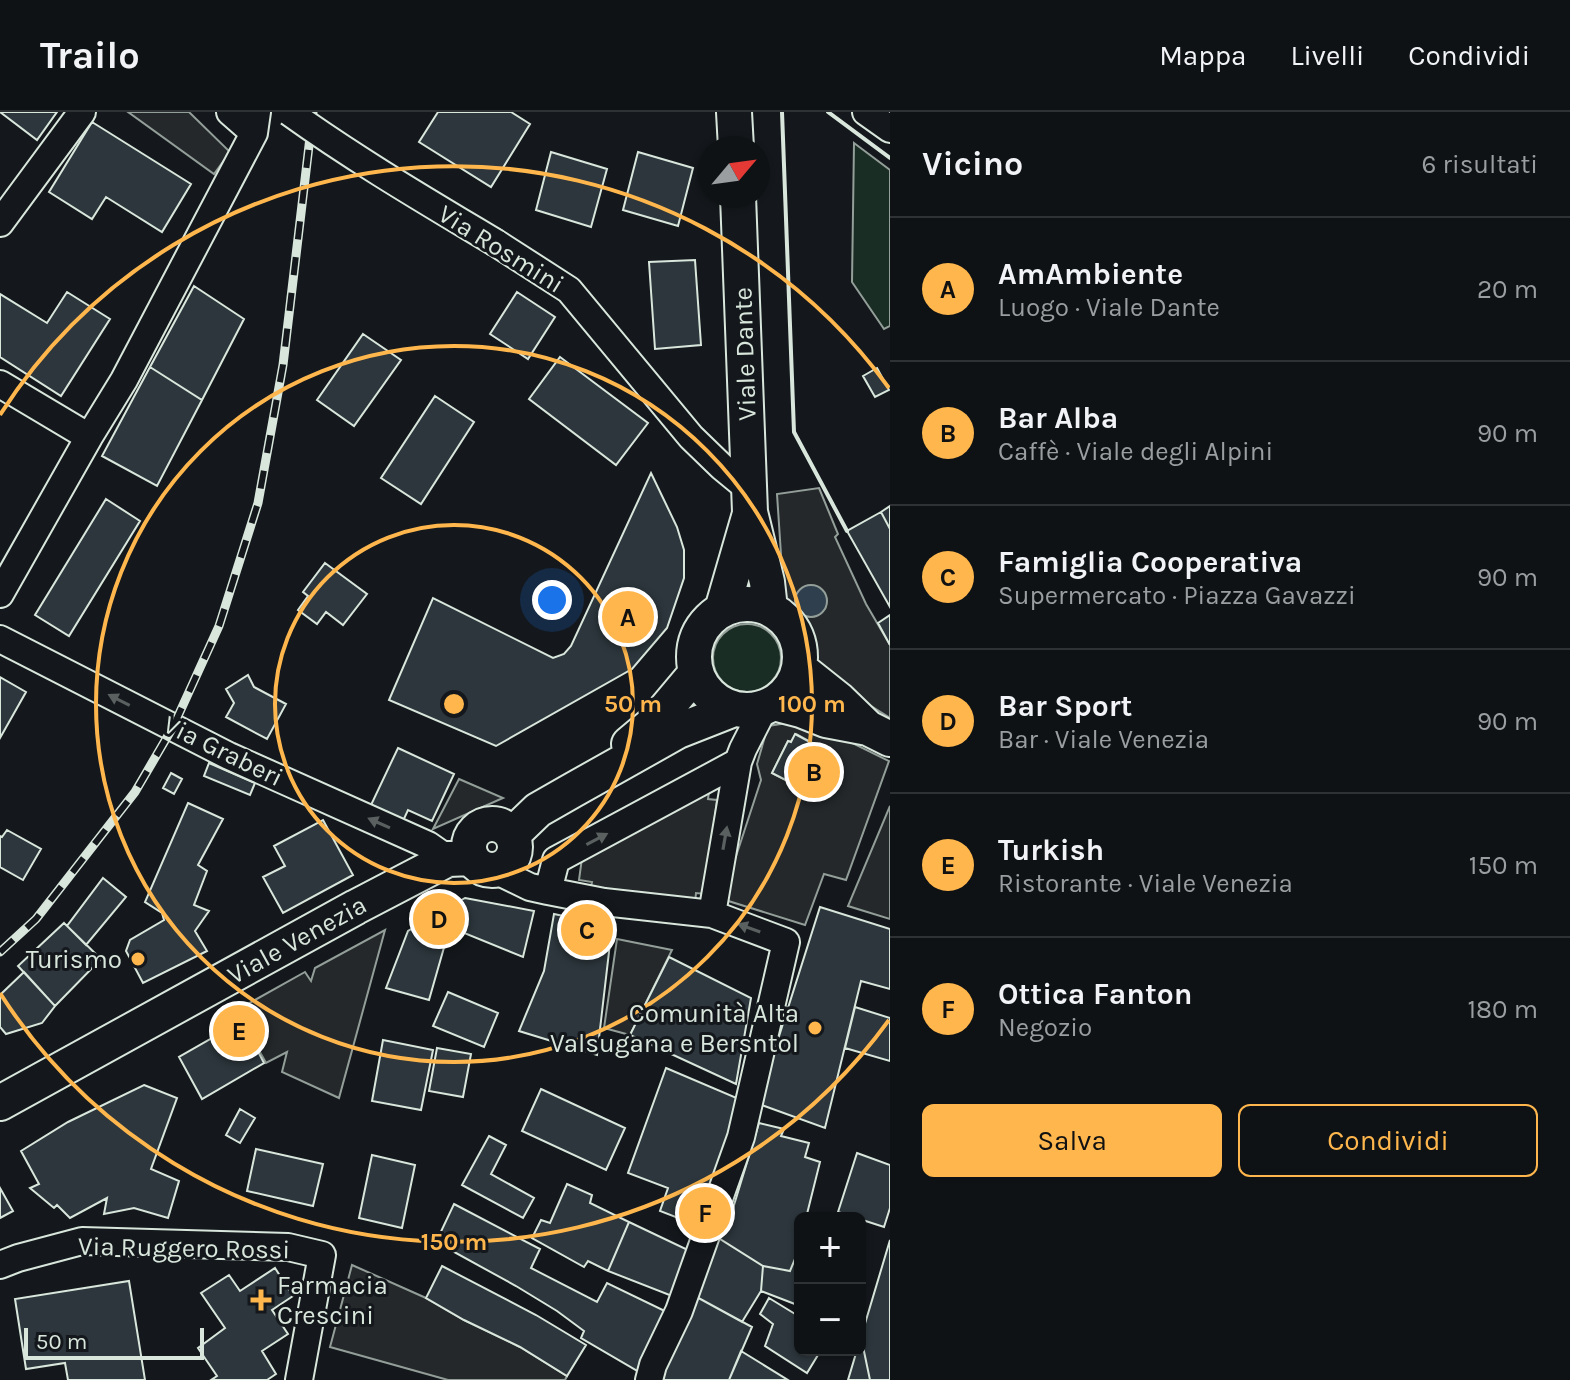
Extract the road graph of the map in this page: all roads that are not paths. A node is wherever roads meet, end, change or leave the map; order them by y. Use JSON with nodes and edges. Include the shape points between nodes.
{"nodes":[{"id":1,"x":82,"y":112,"type":"edge"},
{"id":2,"x":230,"y":112,"type":"edge"},
{"id":3,"x":289,"y":112,"type":"edge"},
{"id":4,"x":734,"y":112,"type":"edge"},
{"id":5,"x":866,"y":112,"type":"edge"},
{"id":6,"x":256,"y":122,"type":"edge"},
{"id":7,"x":890,"y":129,"type":"edge"},
{"id":8,"x":735,"y":136,"type":"edge"},
{"id":9,"x":738,"y":208,"type":"edge"},
{"id":10,"x":0,"y":223,"type":"edge"},
{"id":11,"x":0,"y":384,"type":"edge"},
{"id":12,"x":89,"y":437,"type":"junction"},
{"id":13,"x":750,"y":501,"type":"junction"},
{"id":14,"x":0,"y":594,"type":"edge"},
{"id":15,"x":770,"y":609,"type":"junction"},
{"id":16,"x":722,"y":610,"type":"junction"},
{"id":17,"x":0,"y":639,"type":"edge"},
{"id":18,"x":799,"y":668,"type":"junction"},
{"id":19,"x":696,"y":673,"type":"junction"},
{"id":20,"x":757,"y":707,"type":"junction"},
{"id":21,"x":879,"y":734,"type":"edge"},
{"id":22,"x":738,"y":762,"type":"junction"},
{"id":23,"x":573,"y":790,"type":"junction"},
{"id":24,"x":471,"y":862,"type":"junction"},
{"id":25,"x":548,"y":891,"type":"junction"},
{"id":26,"x":712,"y":914,"type":"junction"},
{"id":27,"x":0,"y":1103,"type":"edge"},
{"id":28,"x":0,"y":1265,"type":"edge"},
{"id":29,"x":299,"y":1380,"type":"edge"},
{"id":30,"x":649,"y":1380,"type":"edge"}],
"edges":[{"from":1,"to":10,"type":"street"},
{"from":2,"to":6,"type":"street"},
{"from":3,"to":13,"type":"street","name":"Via Rosmini","bridge":true,"via":[[569,290]]},
{"from":4,"to":8,"type":"main road"},
{"from":5,"to":7,"type":"street"},
{"from":6,"to":12,"type":"street","via":[[124,380]]},
{"from":9,"to":13,"type":"main road","name":"Viale Dante"},
{"from":11,"to":12,"type":"street"},
{"from":12,"to":14,"type":"street"},
{"from":13,"to":15,"type":"main road","name":"Viale Dante"},
{"from":13,"to":16,"type":"main road","name":"Viale Dante"},
{"from":15,"to":16,"type":"main road","via":[[751,604]]},
{"from":15,"to":18,"type":"main road","via":[[798,641]]},
{"from":16,"to":19,"type":"main road","via":[[707,621],[696,640]]},
{"from":24,"to":17,"type":"street","name":"Via Graberi","one_way":true,"via":[[229,756]]},
{"from":18,"to":20,"type":"main road","via":[[788,691]]},
{"from":18,"to":21,"type":"main road"},
{"from":19,"to":20,"type":"main road","via":[[717,702]]},
{"from":19,"to":23,"type":"main road","via":[[654,723]]},
{"from":20,"to":21,"type":"main road","via":[[801,710]]},
{"from":20,"to":22,"type":"street"},
{"from":20,"to":23,"type":"main road","via":[[678,731]]},
{"from":25,"to":22,"type":"street","one_way":true,"via":[[556,860]]},
{"from":26,"to":22,"type":"street","one_way":true},
{"from":23,"to":24,"type":"main road","via":[[538,810],[512,835],[515,849],[508,863]]},
{"from":24,"to":25,"type":"street","name":"Via Graberi"},
{"from":24,"to":27,"type":"main road","name":"Viale Venezia","via":[[356,907]]},
{"from":25,"to":26,"type":"street","name":"Via Graberi"},
{"from":30,"to":26,"type":"street","name":"Via Graberi","one_way":true,"via":[[741,1137],[786,942]]},
{"from":28,"to":29,"type":"street","name":"Via Ruggero Rossi","via":[[82,1241],[288,1247],[322,1255]]}]}
